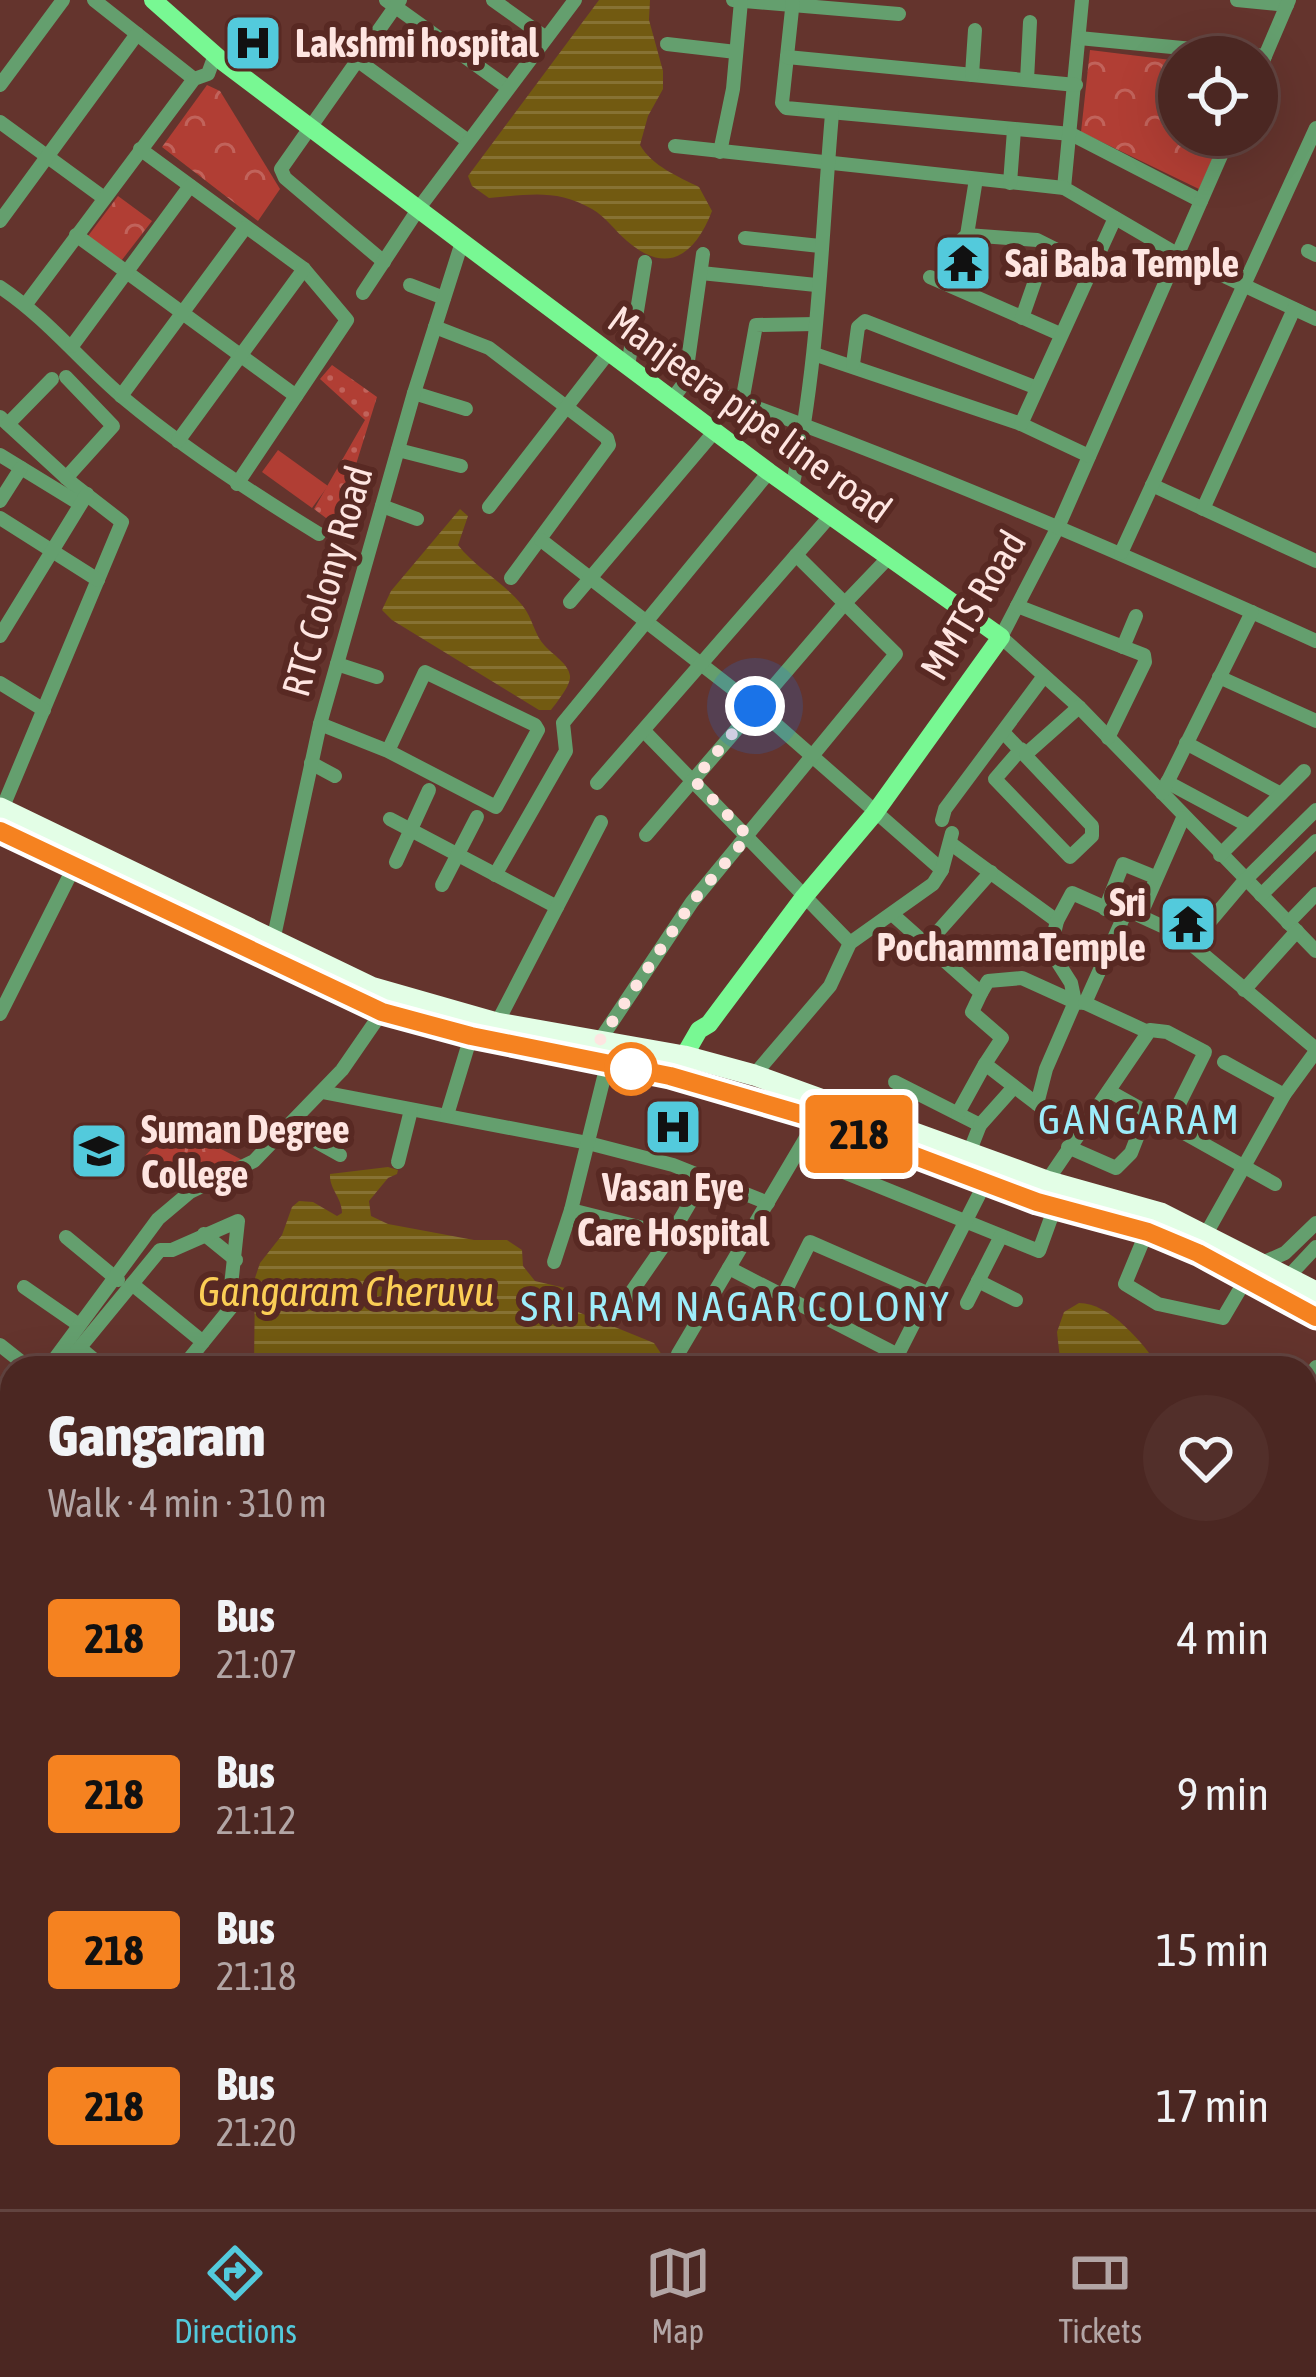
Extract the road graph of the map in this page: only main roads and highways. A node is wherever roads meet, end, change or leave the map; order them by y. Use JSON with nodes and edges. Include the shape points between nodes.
{"nodes":[{"id":1,"x":135,"y":0,"type":"edge"},
{"id":2,"x":153,"y":0,"type":"edge"},
{"id":3,"x":196,"y":39,"type":"junction"},
{"id":4,"x":1001,"y":637,"type":"joint"},
{"id":5,"x":1,"y":816,"type":"edge"},
{"id":6,"x":520,"y":1035,"type":"junction"},
{"id":7,"x":690,"y":1058,"type":"junction"},
{"id":8,"x":1316,"y":1292,"type":"edge"},
{"id":9,"x":1316,"y":1317,"type":"edge"}],
"edges":[{"from":1,"to":3,"type":"main road"},
{"from":2,"to":3,"type":"main road"},
{"from":3,"to":4,"type":"main road","name":"Manjeera pipe line road","via":[[608,352],[679,390],[715,431]]},
{"from":4,"to":7,"type":"main road","name":"MMTS Road","via":[[874,814],[699,1030]]},
{"from":5,"to":6,"type":"highway","via":[[371,987]]},
{"from":5,"to":6,"type":"highway","via":[[74,867],[376,1009],[471,1036]]},
{"from":6,"to":7,"type":"highway"},
{"from":6,"to":9,"type":"highway","via":[[817,1119],[1055,1207],[1148,1232]]},
{"from":7,"to":8,"type":"highway","via":[[1047,1181],[1137,1204],[1294,1271]]}]}
